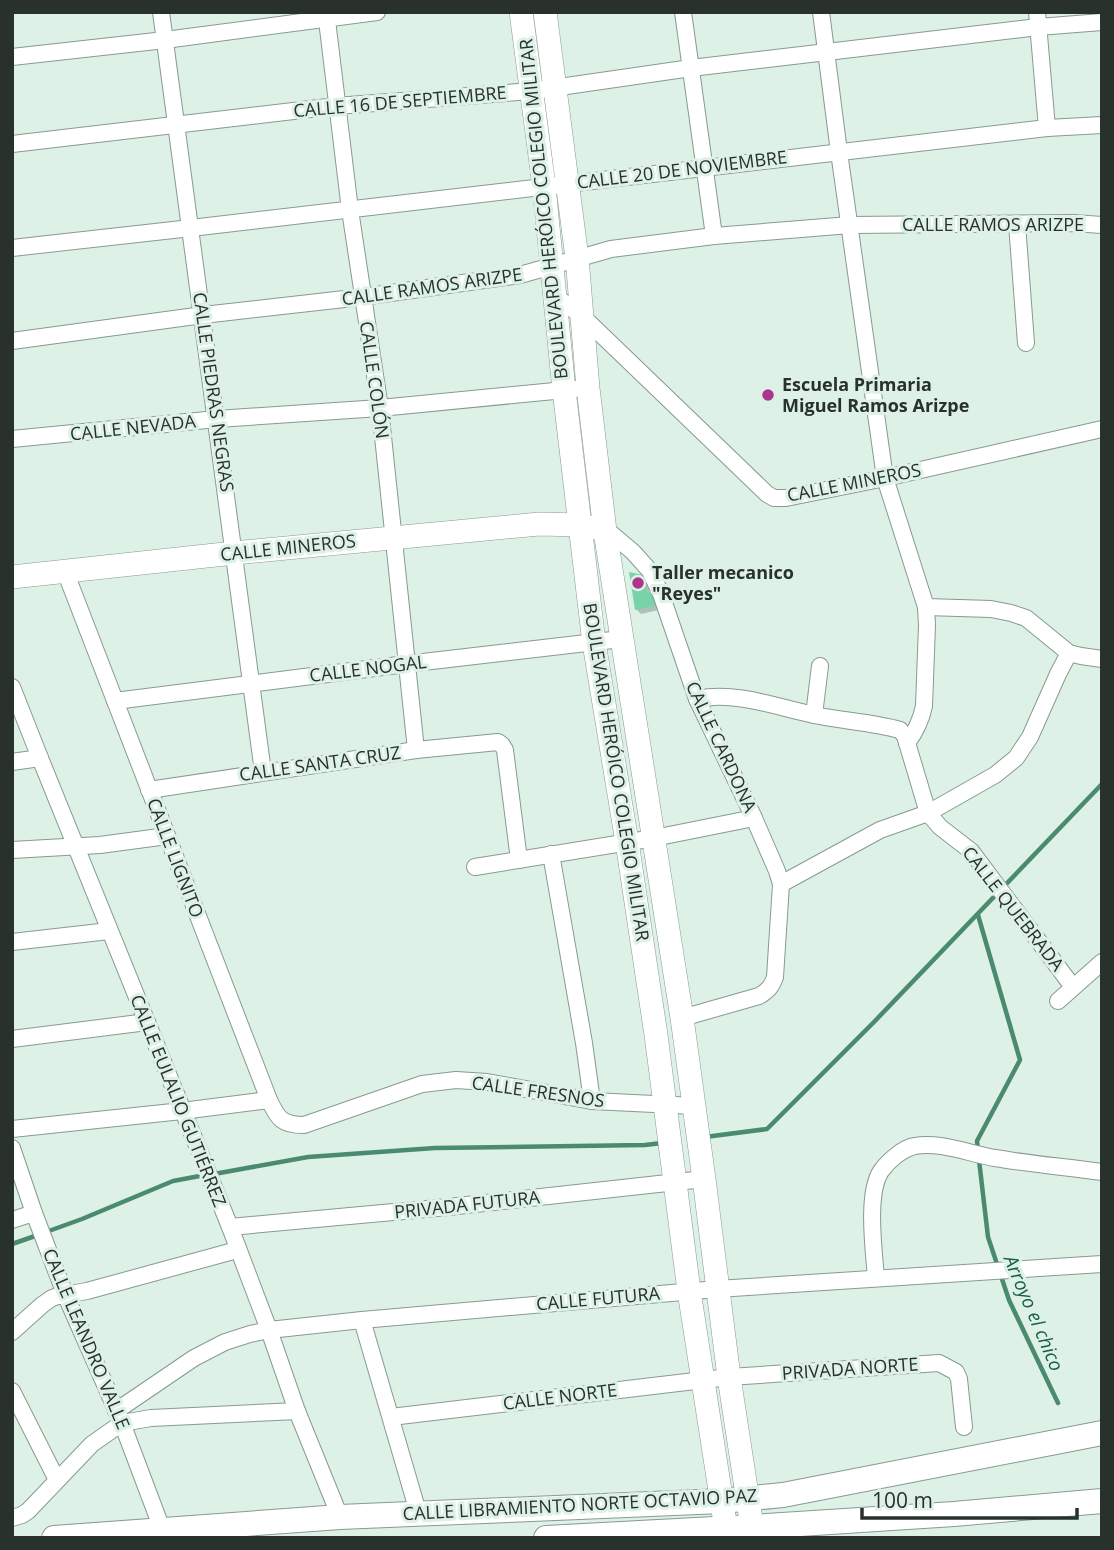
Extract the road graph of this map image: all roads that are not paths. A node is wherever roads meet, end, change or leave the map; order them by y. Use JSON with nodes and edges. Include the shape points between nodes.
{"nodes":[{"id":1,"x":161,"y":12,"type":"edge"},
{"id":2,"x":377,"y":12,"type":"edge"},
{"id":3,"x":521,"y":12,"type":"edge"},
{"id":4,"x":545,"y":12,"type":"edge"},
{"id":5,"x":683,"y":12,"type":"edge"},
{"id":6,"x":821,"y":12,"type":"edge"},
{"id":7,"x":326,"y":15,"type":"edge"},
{"id":8,"x":1037,"y":20,"type":"edge"},
{"id":9,"x":1102,"y":22,"type":"edge"},
{"id":10,"x":165,"y":40,"type":"junction"},
{"id":11,"x":827,"y":52,"type":"junction"},
{"id":12,"x":12,"y":57,"type":"edge"},
{"id":13,"x":691,"y":68,"type":"junction"},
{"id":14,"x":543,"y":89,"type":"junction"},
{"id":15,"x":336,"y":106,"type":"junction"},
{"id":16,"x":177,"y":125,"type":"junction"},
{"id":17,"x":1102,"y":125,"type":"edge"},
{"id":18,"x":1047,"y":128,"type":"junction"},
{"id":19,"x":12,"y":144,"type":"edge"},
{"id":20,"x":839,"y":152,"type":"junction"},
{"id":21,"x":704,"y":168,"type":"junction"},
{"id":22,"x":567,"y":183,"type":"junction"},
{"id":23,"x":544,"y":186,"type":"junction"},
{"id":24,"x":350,"y":210,"type":"junction"},
{"id":25,"x":1017,"y":224,"type":"junction"},
{"id":26,"x":850,"y":225,"type":"junction"},
{"id":27,"x":1102,"y":225,"type":"edge"},
{"id":28,"x":191,"y":229,"type":"junction"},
{"id":29,"x":713,"y":236,"type":"junction"},
{"id":30,"x":12,"y":248,"type":"edge"},
{"id":31,"x":577,"y":258,"type":"junction"},
{"id":32,"x":553,"y":265,"type":"junction"},
{"id":33,"x":555,"y":296,"type":"junction"},
{"id":34,"x":362,"y":298,"type":"junction"},
{"id":35,"x":203,"y":315,"type":"junction"},
{"id":36,"x":582,"y":316,"type":"junction"},
{"id":37,"x":12,"y":341,"type":"edge"},
{"id":38,"x":1026,"y":343,"type":"dead end"},
{"id":39,"x":588,"y":388,"type":"junction"},
{"id":40,"x":564,"y":390,"type":"junction"},
{"id":41,"x":380,"y":408,"type":"junction"},
{"id":42,"x":217,"y":419,"type":"junction"},
{"id":43,"x":1102,"y":429,"type":"edge"},
{"id":44,"x":12,"y":439,"type":"edge"},
{"id":45,"x":885,"y":478,"type":"junction"},
{"id":46,"x":580,"y":525,"type":"junction"},
{"id":47,"x":605,"y":531,"type":"junction"},
{"id":48,"x":394,"y":537,"type":"junction"},
{"id":49,"x":234,"y":553,"type":"junction"},
{"id":50,"x":65,"y":572,"type":"junction"},
{"id":51,"x":12,"y":577,"type":"edge"},
{"id":52,"x":926,"y":607,"type":"junction"},
{"id":53,"x":621,"y":639,"type":"junction"},
{"id":54,"x":594,"y":643,"type":"junction"},
{"id":55,"x":1069,"y":653,"type":"junction"},
{"id":56,"x":1102,"y":659,"type":"edge"},
{"id":57,"x":406,"y":664,"type":"junction"},
{"id":58,"x":820,"y":666,"type":"dead end"},
{"id":59,"x":250,"y":684,"type":"junction"},
{"id":60,"x":12,"y":687,"type":"edge"},
{"id":61,"x":697,"y":699,"type":"junction"},
{"id":62,"x":115,"y":701,"type":"junction"},
{"id":63,"x":814,"y":715,"type":"junction"},
{"id":64,"x":907,"y":743,"type":"junction"},
{"id":65,"x":416,"y":750,"type":"junction"},
{"id":66,"x":40,"y":758,"type":"junction"},
{"id":67,"x":12,"y":762,"type":"edge"},
{"id":68,"x":263,"y":772,"type":"junction"},
{"id":69,"x":149,"y":790,"type":"junction"},
{"id":70,"x":928,"y":813,"type":"junction"},
{"id":71,"x":754,"y":818,"type":"junction"},
{"id":72,"x":167,"y":836,"type":"junction"},
{"id":73,"x":654,"y":838,"type":"junction"},
{"id":74,"x":627,"y":842,"type":"junction"},
{"id":75,"x":76,"y":846,"type":"junction"},
{"id":76,"x":12,"y":850,"type":"edge"},
{"id":77,"x":551,"y":854,"type":"junction"},
{"id":78,"x":519,"y":860,"type":"junction"},
{"id":79,"x":475,"y":867,"type":"dead end"},
{"id":80,"x":781,"y":884,"type":"junction"},
{"id":81,"x":109,"y":931,"type":"junction"},
{"id":82,"x":12,"y":942,"type":"edge"},
{"id":83,"x":1102,"y":962,"type":"edge"},
{"id":84,"x":1073,"y":986,"type":"junction"},
{"id":85,"x":1058,"y":1001,"type":"dead end"},
{"id":86,"x":682,"y":1018,"type":"junction"},
{"id":87,"x":147,"y":1022,"type":"junction"},
{"id":88,"x":12,"y":1039,"type":"edge"},
{"id":89,"x":269,"y":1100,"type":"junction"},
{"id":90,"x":592,"y":1101,"type":"junction"},
{"id":91,"x":666,"y":1105,"type":"junction"},
{"id":92,"x":695,"y":1106,"type":"junction"},
{"id":93,"x":182,"y":1111,"type":"junction"},
{"id":94,"x":304,"y":1125,"type":"joint"},
{"id":95,"x":12,"y":1129,"type":"edge"},
{"id":96,"x":12,"y":1148,"type":"edge"},
{"id":97,"x":1102,"y":1172,"type":"edge"},
{"id":98,"x":704,"y":1179,"type":"junction"},
{"id":99,"x":675,"y":1182,"type":"junction"},
{"id":100,"x":34,"y":1213,"type":"junction"},
{"id":101,"x":12,"y":1220,"type":"edge"},
{"id":102,"x":230,"y":1227,"type":"junction"},
{"id":103,"x":237,"y":1250,"type":"junction"},
{"id":104,"x":1102,"y":1264,"type":"edge"},
{"id":105,"x":876,"y":1278,"type":"junction"},
{"id":106,"x":717,"y":1289,"type":"junction"},
{"id":107,"x":689,"y":1291,"type":"junction"},
{"id":108,"x":65,"y":1294,"type":"junction"},
{"id":109,"x":362,"y":1320,"type":"junction"},
{"id":110,"x":270,"y":1330,"type":"junction"},
{"id":111,"x":12,"y":1332,"type":"edge"},
{"id":112,"x":729,"y":1377,"type":"junction"},
{"id":113,"x":702,"y":1380,"type":"junction"},
{"id":114,"x":12,"y":1391,"type":"edge"},
{"id":115,"x":298,"y":1411,"type":"junction"},
{"id":116,"x":119,"y":1417,"type":"junction"},
{"id":117,"x":391,"y":1417,"type":"junction"},
{"id":118,"x":964,"y":1427,"type":"dead end"},
{"id":119,"x":1102,"y":1433,"type":"edge"},
{"id":120,"x":57,"y":1480,"type":"junction"},
{"id":121,"x":748,"y":1499,"type":"junction"},
{"id":122,"x":722,"y":1501,"type":"junction"},
{"id":123,"x":1102,"y":1501,"type":"edge"},
{"id":124,"x":418,"y":1513,"type":"junction"},
{"id":125,"x":340,"y":1517,"type":"junction"},
{"id":126,"x":12,"y":1518,"type":"edge"},
{"id":127,"x":752,"y":1527,"type":"junction"},
{"id":128,"x":162,"y":1529,"type":"junction"},
{"id":129,"x":726,"y":1529,"type":"junction"},
{"id":130,"x":54,"y":1538,"type":"edge"},
{"id":131,"x":546,"y":1538,"type":"edge"}],
"edges":[{"from":1,"to":10,"type":"street","name":"CALLE PIEDRAS NEGRAS"},
{"from":2,"to":7,"type":"street"},
{"from":3,"to":14,"type":"street","name":"BOULEVARD HERÓICO COLEGIO MILITAR"},
{"from":4,"to":14,"type":"street","name":"BOULEVARD HERÓICO COLEGIO MILITAR"},
{"from":5,"to":13,"type":"street"},
{"from":6,"to":11,"type":"street"},
{"from":7,"to":10,"type":"street"},
{"from":7,"to":15,"type":"street","name":"CALLE COLÓN"},
{"from":8,"to":9,"type":"street","name":"CALLE 16 DE SEPTIEMBRE"},
{"from":8,"to":11,"type":"street","name":"CALLE 16 DE SEPTIEMBRE"},
{"from":8,"to":18,"type":"street"},
{"from":10,"to":12,"type":"street"},
{"from":10,"to":16,"type":"street","name":"CALLE PIEDRAS NEGRAS"},
{"from":11,"to":13,"type":"street","name":"CALLE 16 DE SEPTIEMBRE"},
{"from":11,"to":20,"type":"street"},
{"from":13,"to":14,"type":"street","name":"CALLE 16 DE SEPTIEMBRE"},
{"from":13,"to":21,"type":"street"},
{"from":14,"to":15,"type":"street","name":"CALLE 16 DE SEPTIEMBRE"},
{"from":14,"to":22,"type":"street","name":"BOULEVARD HERÓICO COLEGIO MILITAR"},
{"from":14,"to":23,"type":"street","name":"BOULEVARD HERÓICO COLEGIO MILITAR"},
{"from":15,"to":16,"type":"street","name":"CALLE 16 DE SEPTIEMBRE"},
{"from":15,"to":24,"type":"street","name":"CALLE COLÓN"},
{"from":16,"to":19,"type":"street","name":"CALLE 16 DE SEPTIEMBRE"},
{"from":16,"to":28,"type":"street","name":"CALLE PIEDRAS NEGRAS"},
{"from":17,"to":18,"type":"street","name":"CALLE 20 DE NOVIEMBRE"},
{"from":18,"to":20,"type":"street","name":"CALLE 20 DE NOVIEMBRE"},
{"from":20,"to":21,"type":"street","name":"CALLE 20 DE NOVIEMBRE"},
{"from":20,"to":26,"type":"street"},
{"from":21,"to":22,"type":"street","name":"CALLE 20 DE NOVIEMBRE"},
{"from":21,"to":29,"type":"street"},
{"from":22,"to":23,"type":"street","name":"CALLE 20 DE NOVIEMBRE"},
{"from":22,"to":31,"type":"street","name":"BOULEVARD HERÓICO COLEGIO MILITAR"},
{"from":23,"to":24,"type":"street","name":"CALLE 20 DE NOVIEMBRE"},
{"from":23,"to":32,"type":"street","name":"BOULEVARD HERÓICO COLEGIO MILITAR"},
{"from":24,"to":28,"type":"street","name":"CALLE 20 DE NOVIEMBRE"},
{"from":24,"to":34,"type":"street","name":"CALLE COLÓN"},
{"from":25,"to":26,"type":"street","name":"CALLE RAMOS ARIZPE"},
{"from":25,"to":27,"type":"street","name":"CALLE RAMOS ARIZPE"},
{"from":25,"to":38,"type":"street"},
{"from":26,"to":29,"type":"street","name":"CALLE RAMOS ARIZPE"},
{"from":26,"to":45,"type":"street"},
{"from":28,"to":30,"type":"street","name":"CALLE 20 DE NOVIEMBRE"},
{"from":28,"to":35,"type":"street","name":"CALLE PIEDRAS NEGRAS"},
{"from":29,"to":31,"type":"street","name":"CALLE RAMOS ARIZPE"},
{"from":31,"to":32,"type":"street","name":"CALLE RAMOS ARIZPE"},
{"from":31,"to":36,"type":"street","name":"BOULEVARD HERÓICO COLEGIO MILITAR"},
{"from":32,"to":33,"type":"street","name":"BOULEVARD HERÓICO COLEGIO MILITAR"},
{"from":32,"to":34,"type":"street","name":"CALLE RAMOS ARIZPE","via":[[520,275]]},
{"from":33,"to":36,"type":"street","name":"CALLE MINEROS"},
{"from":33,"to":40,"type":"street","name":"BOULEVARD HERÓICO COLEGIO MILITAR"},
{"from":34,"to":35,"type":"street","name":"CALLE RAMOS ARIZPE"},
{"from":34,"to":41,"type":"street","name":"CALLE COLÓN"},
{"from":35,"to":37,"type":"street","name":"CALLE RAMOS ARIZPE"},
{"from":35,"to":42,"type":"street","name":"CALLE PIEDRAS NEGRAS"},
{"from":36,"to":39,"type":"street","name":"BOULEVARD HERÓICO COLEGIO MILITAR"},
{"from":36,"to":45,"type":"street","name":"CALLE MINEROS","via":[[774,498]]},
{"from":39,"to":40,"type":"street","name":"CALLE NEVADA"},
{"from":39,"to":47,"type":"street","name":"BOULEVARD HERÓICO COLEGIO MILITAR"},
{"from":40,"to":41,"type":"street","name":"CALLE NEVADA"},
{"from":40,"to":46,"type":"street","name":"BOULEVARD HERÓICO COLEGIO MILITAR"},
{"from":41,"to":42,"type":"street","name":"CALLE NEVADA"},
{"from":41,"to":48,"type":"street","name":"CALLE COLÓN"},
{"from":42,"to":44,"type":"street","name":"CALLE NEVADA"},
{"from":42,"to":49,"type":"street","name":"CALLE PIEDRAS NEGRAS"},
{"from":43,"to":45,"type":"street","name":"CALLE MINEROS"},
{"from":45,"to":52,"type":"street"},
{"from":46,"to":47,"type":"street","name":"CALLE MINEROS"},
{"from":46,"to":48,"type":"street","name":"CALLE MINEROS","via":[[539,524]]},
{"from":46,"to":54,"type":"street","name":"BOULEVARD HERÓICO COLEGIO MILITAR"},
{"from":47,"to":53,"type":"street","name":"BOULEVARD HERÓICO COLEGIO MILITAR"},
{"from":47,"to":61,"type":"street","name":"CALLE CARDONA","via":[[650,571]]},
{"from":48,"to":49,"type":"street","name":"CALLE MINEROS"},
{"from":48,"to":57,"type":"street","name":"CALLE COLÓN"},
{"from":49,"to":50,"type":"street","name":"CALLE MINEROS"},
{"from":49,"to":59,"type":"street","name":"CALLE PIEDRAS NEGRAS"},
{"from":50,"to":51,"type":"street","name":"CALLE MINEROS"},
{"from":50,"to":62,"type":"street","name":"CALLE LIGNITO"},
{"from":52,"to":55,"type":"street","via":[[1011,613],[1026,618]]},
{"from":52,"to":64,"type":"street","via":[[924,706],[922,719]]},
{"from":53,"to":54,"type":"street","name":"CALLE NOGAL"},
{"from":53,"to":73,"type":"street","name":"BOULEVARD HERÓICO COLEGIO MILITAR"},
{"from":54,"to":57,"type":"street","name":"CALLE NOGAL"},
{"from":54,"to":74,"type":"street","name":"BOULEVARD HERÓICO COLEGIO MILITAR"},
{"from":55,"to":56,"type":"street"},
{"from":55,"to":70,"type":"street","via":[[1016,758]]},
{"from":57,"to":59,"type":"street","name":"CALLE NOGAL"},
{"from":57,"to":65,"type":"street","name":"CALLE COLÓN"},
{"from":58,"to":63,"type":"street"},
{"from":59,"to":62,"type":"street","name":"CALLE NOGAL"},
{"from":59,"to":68,"type":"street","name":"CALLE PIEDRAS NEGRAS"},
{"from":60,"to":66,"type":"street","name":"CALLE EULALIO GUTIÉRREZ"},
{"from":61,"to":63,"type":"street","via":[[725,696]]},
{"from":61,"to":71,"type":"street","name":"CALLE CARDONA"},
{"from":62,"to":69,"type":"street","name":"CALLE LIGNITO"},
{"from":63,"to":64,"type":"street","via":[[900,730]]},
{"from":64,"to":70,"type":"street","name":"CALLE QUEBRADA"},
{"from":65,"to":68,"type":"street","name":"CALLE SANTA CRUZ"},
{"from":65,"to":78,"type":"street","name":"CALLE SANTA CRUZ","via":[[492,741],[502,745]]},
{"from":66,"to":67,"type":"street"},
{"from":66,"to":75,"type":"street","name":"CALLE EULALIO GUTIÉRREZ"},
{"from":68,"to":69,"type":"street","name":"CALLE SANTA CRUZ"},
{"from":69,"to":72,"type":"street","name":"CALLE LIGNITO"},
{"from":70,"to":80,"type":"street","via":[[880,831]]},
{"from":70,"to":84,"type":"street","name":"CALLE QUEBRADA","via":[[971,851]]},
{"from":71,"to":73,"type":"street"},
{"from":71,"to":80,"type":"street","name":"CALLE CARDONA"},
{"from":72,"to":75,"type":"street"},
{"from":72,"to":89,"type":"street","name":"CALLE LIGNITO"},
{"from":73,"to":74,"type":"street"},
{"from":73,"to":86,"type":"street","name":"BOULEVARD HERÓICO COLEGIO MILITAR"},
{"from":74,"to":77,"type":"street"},
{"from":74,"to":91,"type":"street","name":"BOULEVARD HERÓICO COLEGIO MILITAR"},
{"from":75,"to":76,"type":"street"},
{"from":75,"to":81,"type":"street","name":"CALLE EULALIO GUTIÉRREZ"},
{"from":77,"to":78,"type":"street"},
{"from":77,"to":90,"type":"street"},
{"from":78,"to":79,"type":"street"},
{"from":80,"to":86,"type":"street","name":"CALLE CARDONA","via":[[772,985],[759,996]]},
{"from":81,"to":82,"type":"street"},
{"from":81,"to":87,"type":"street","name":"CALLE EULALIO GUTIÉRREZ"},
{"from":83,"to":84,"type":"street"},
{"from":84,"to":85,"type":"street"},
{"from":86,"to":92,"type":"street","name":"BOULEVARD HERÓICO COLEGIO MILITAR"},
{"from":87,"to":88,"type":"street"},
{"from":87,"to":93,"type":"street","name":"CALLE EULALIO GUTIÉRREZ"},
{"from":89,"to":93,"type":"street"},
{"from":89,"to":94,"type":"street","name":"CALLE LIGNITO","via":[[284,1122]]},
{"from":90,"to":91,"type":"street","name":"CALLE FRESNOS"},
{"from":90,"to":94,"type":"street","name":"CALLE FRESNOS","via":[[456,1080],[422,1084]]},
{"from":91,"to":92,"type":"street","name":"CALLE FRESNOS"},
{"from":91,"to":99,"type":"street","name":"BOULEVARD HERÓICO COLEGIO MILITAR"},
{"from":92,"to":98,"type":"street","name":"BOULEVARD HERÓICO COLEGIO MILITAR"},
{"from":93,"to":95,"type":"street"},
{"from":93,"to":102,"type":"street","name":"CALLE EULALIO GUTIÉRREZ"},
{"from":96,"to":100,"type":"street","name":"CALLE LEANDRO VALLE"},
{"from":97,"to":105,"type":"street","via":[[927,1144],[912,1146],[880,1172],[875,1188]]},
{"from":98,"to":99,"type":"street","name":"PRIVADA FUTURA"},
{"from":98,"to":106,"type":"street","name":"BOULEVARD HERÓICO COLEGIO MILITAR"},
{"from":99,"to":102,"type":"street","name":"PRIVADA FUTURA"},
{"from":99,"to":107,"type":"street","name":"BOULEVARD HERÓICO COLEGIO MILITAR"},
{"from":100,"to":101,"type":"street"},
{"from":100,"to":108,"type":"street","name":"CALLE LEANDRO VALLE"},
{"from":102,"to":103,"type":"street","name":"CALLE EULALIO GUTIÉRREZ"},
{"from":103,"to":108,"type":"street"},
{"from":103,"to":110,"type":"street","name":"CALLE EULALIO GUTIÉRREZ"},
{"from":104,"to":105,"type":"street","name":"CALLE FUTURA"},
{"from":105,"to":106,"type":"street","name":"CALLE FUTURA"},
{"from":106,"to":107,"type":"street","name":"CALLE FUTURA"},
{"from":106,"to":112,"type":"street","name":"BOULEVARD HERÓICO COLEGIO MILITAR"},
{"from":107,"to":109,"type":"street","name":"CALLE FUTURA"},
{"from":107,"to":113,"type":"street","name":"BOULEVARD HERÓICO COLEGIO MILITAR"},
{"from":108,"to":111,"type":"street","via":[[52,1298]]},
{"from":108,"to":116,"type":"street","name":"CALLE LEANDRO VALLE"},
{"from":109,"to":110,"type":"street","name":"CALLE FUTURA"},
{"from":109,"to":117,"type":"street"},
{"from":110,"to":115,"type":"street","name":"CALLE EULALIO GUTIÉRREZ"},
{"from":110,"to":116,"type":"street","name":"CALLE FUTURA","via":[[225,1342],[194,1358]]},
{"from":112,"to":113,"type":"street","name":"CALLE NORTE"},
{"from":112,"to":118,"type":"street","name":"PRIVADA NORTE","via":[[939,1363],[956,1371]]},
{"from":112,"to":121,"type":"street","name":"BOULEVARD HERÓICO COLEGIO MILITAR"},
{"from":113,"to":117,"type":"street","name":"CALLE NORTE"},
{"from":113,"to":122,"type":"street","name":"BOULEVARD HERÓICO COLEGIO MILITAR"},
{"from":114,"to":120,"type":"street"},
{"from":115,"to":116,"type":"street","via":[[134,1420]]},
{"from":115,"to":125,"type":"street","name":"CALLE EULALIO GUTIÉRREZ"},
{"from":116,"to":120,"type":"street","name":"CALLE FUTURA"},
{"from":116,"to":128,"type":"street","name":"CALLE LEANDRO VALLE"},
{"from":117,"to":124,"type":"street"},
{"from":119,"to":121,"type":"main road","name":"CALLE LIBRAMIENTO NORTE OCTAVIO PAZ"},
{"from":120,"to":126,"type":"street","name":"CALLE FUTURA","via":[[28,1511]]},
{"from":121,"to":122,"type":"main road","name":"CALLE LIBRAMIENTO NORTE OCTAVIO PAZ"},
{"from":121,"to":127,"type":"street","name":"BOULEVARD HERÓICO COLEGIO MILITAR"},
{"from":122,"to":124,"type":"main road","name":"CALLE LIBRAMIENTO NORTE OCTAVIO PAZ"},
{"from":122,"to":129,"type":"street","name":"BOULEVARD HERÓICO COLEGIO MILITAR"},
{"from":123,"to":127,"type":"main road","name":"CALLE LIBRAMIENTO NORTE OCTAVIO PAZ"},
{"from":124,"to":125,"type":"main road","name":"CALLE LIBRAMIENTO NORTE OCTAVIO PAZ"},
{"from":125,"to":128,"type":"main road","name":"CALLE LIBRAMIENTO NORTE OCTAVIO PAZ"},
{"from":127,"to":129,"type":"main road","name":"CALLE LIBRAMIENTO NORTE OCTAVIO PAZ"},
{"from":128,"to":130,"type":"main road","name":"CALLE LIBRAMIENTO NORTE OCTAVIO PAZ"},
{"from":129,"to":131,"type":"main road","name":"CALLE LIBRAMIENTO NORTE OCTAVIO PAZ"}]}
